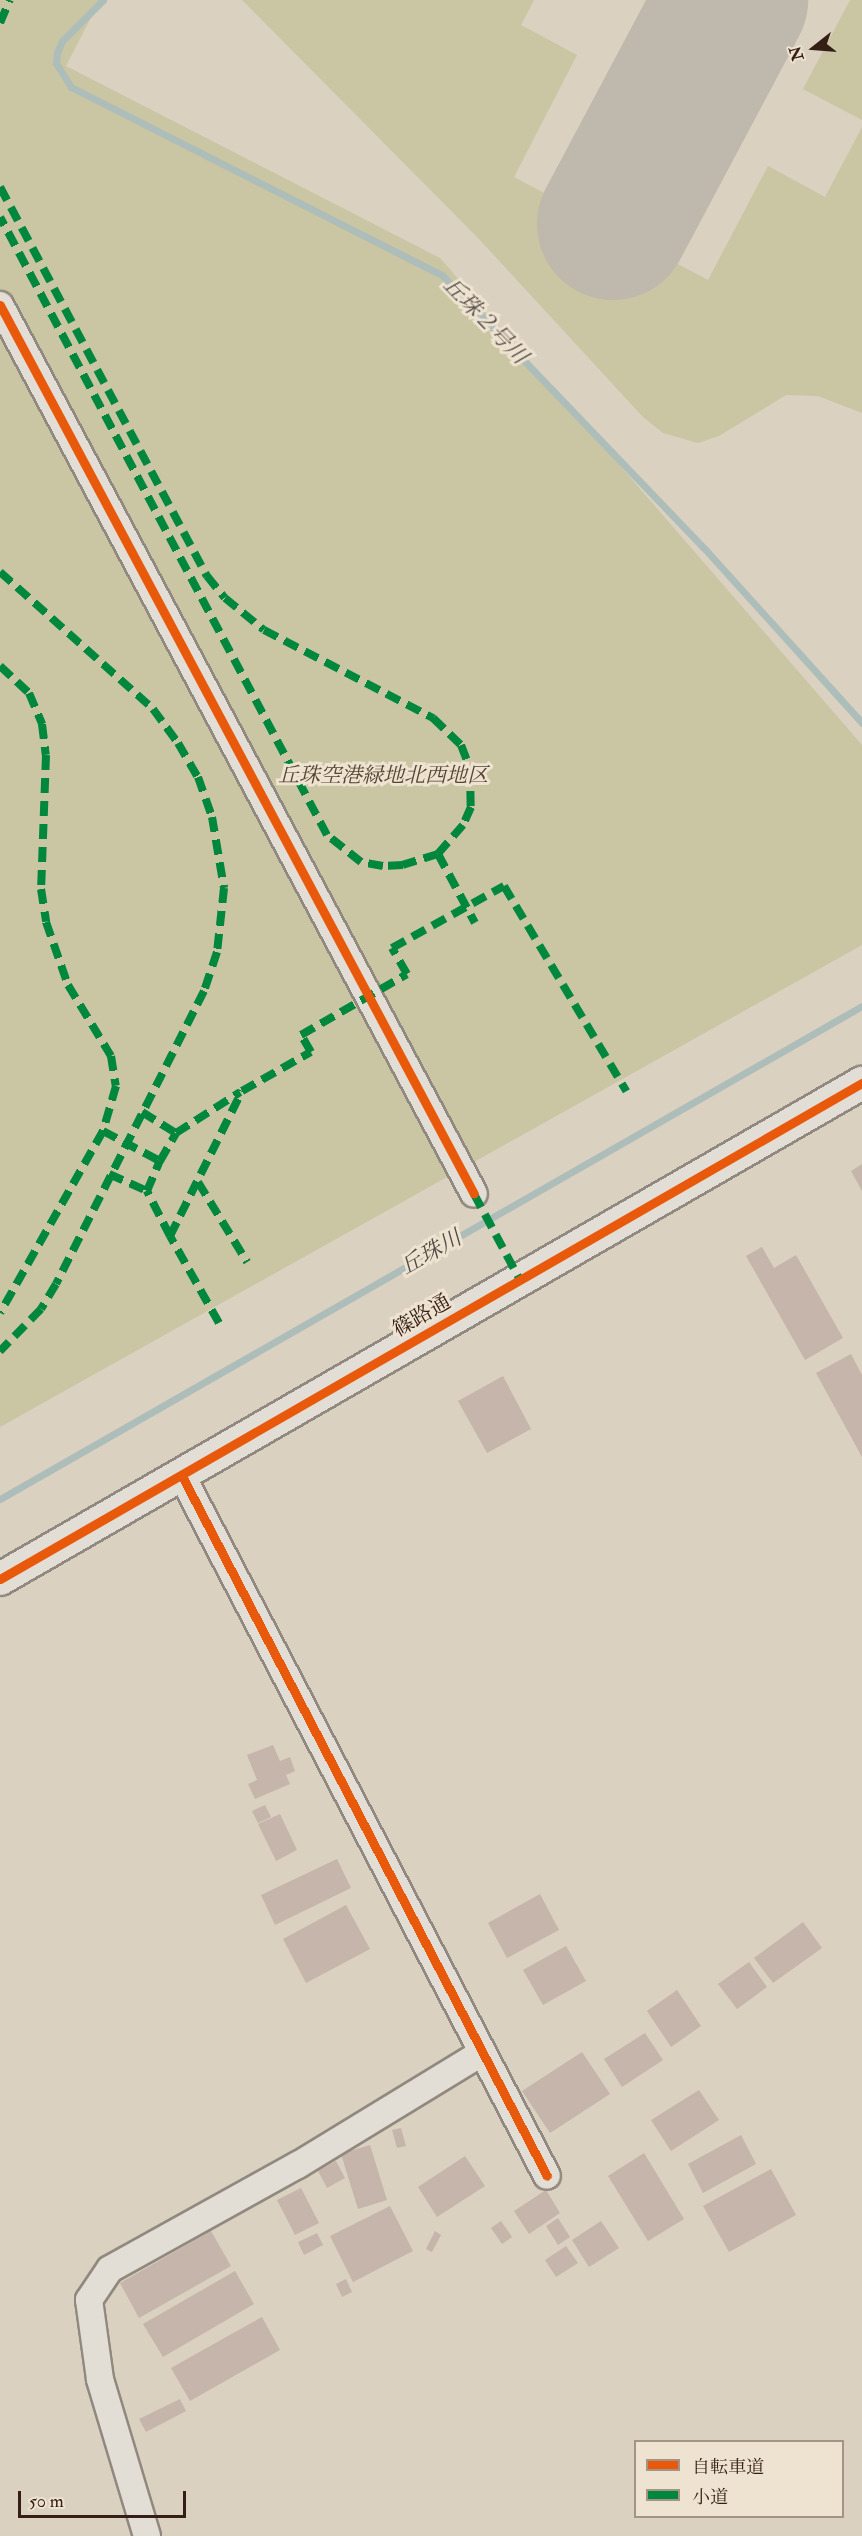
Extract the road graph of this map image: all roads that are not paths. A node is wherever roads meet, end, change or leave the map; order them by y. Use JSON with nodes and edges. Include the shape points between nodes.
{"nodes":[{"id":1,"x":0,"y":305,"type":"edge"},
{"id":2,"x":862,"y":1083,"type":"edge"},
{"id":3,"x":474,"y":1194,"type":"dead end"},
{"id":4,"x":182,"y":1476,"type":"junction"},
{"id":5,"x":0,"y":1579,"type":"edge"},
{"id":6,"x":480,"y":2054,"type":"junction"},
{"id":7,"x":547,"y":2176,"type":"dead end"},
{"id":8,"x":147,"y":2536,"type":"edge"}],
"edges":[{"from":1,"to":3,"type":"street"},
{"from":2,"to":4,"type":"street","name":"篠路通"},
{"from":4,"to":5,"type":"street","name":"篠路通"},
{"from":4,"to":6,"type":"street"},
{"from":6,"to":7,"type":"street"},
{"from":6,"to":8,"type":"street","via":[[298,2165],[110,2270],[88,2300],[100,2379]]}]}
